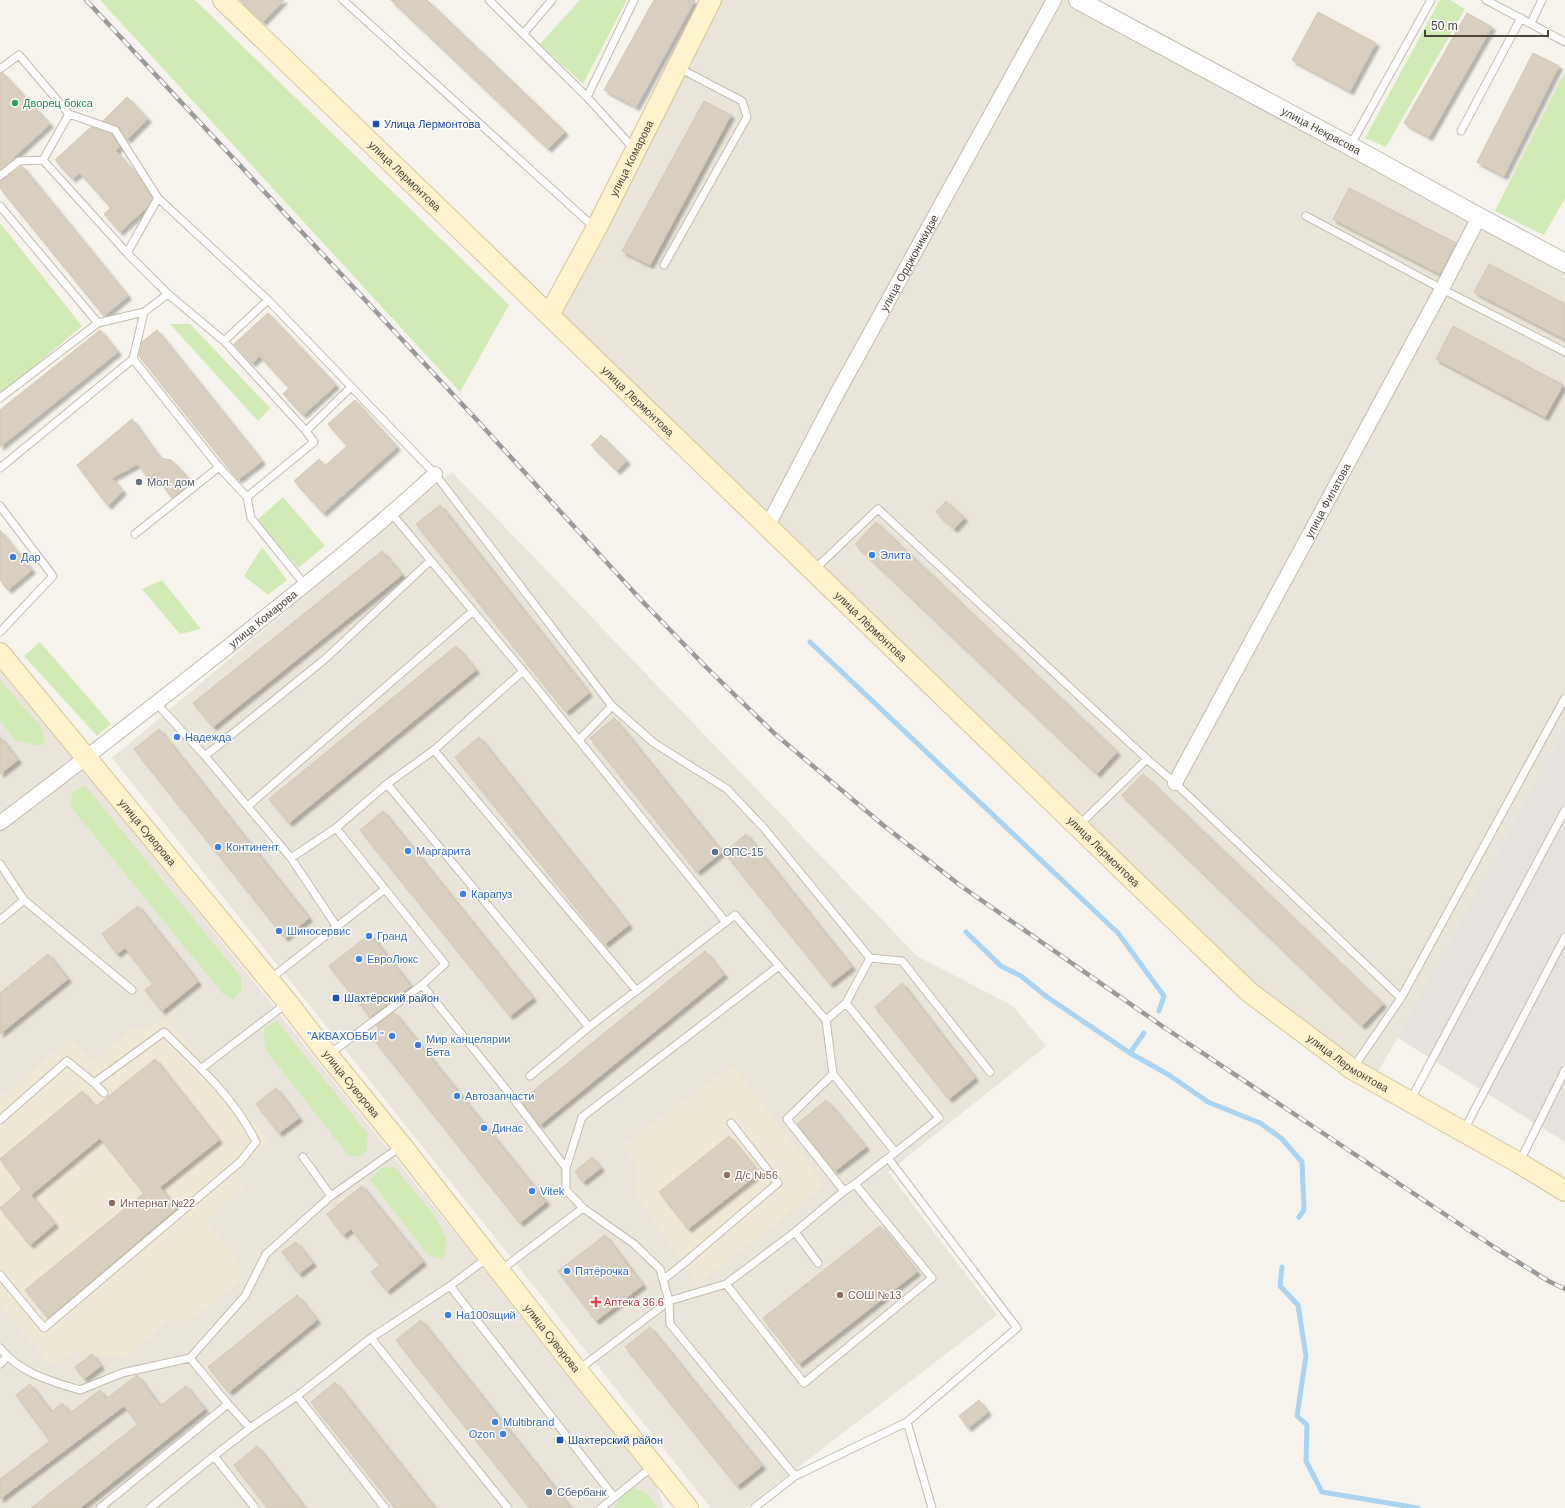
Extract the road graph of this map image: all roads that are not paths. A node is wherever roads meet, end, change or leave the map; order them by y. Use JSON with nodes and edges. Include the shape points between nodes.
{"nodes":[{"id":1,"x":223,"y":0,"type":"edge"},
{"id":2,"x":343,"y":0,"type":"edge"},
{"id":3,"x":489,"y":0,"type":"edge"},
{"id":4,"x":552,"y":0,"type":"edge"},
{"id":5,"x":634,"y":0,"type":"edge"},
{"id":6,"x":711,"y":0,"type":"edge"},
{"id":7,"x":1054,"y":0,"type":"edge"},
{"id":8,"x":1078,"y":0,"type":"edge"},
{"id":9,"x":1431,"y":0,"type":"edge"},
{"id":10,"x":1486,"y":0,"type":"edge"},
{"id":11,"x":1542,"y":0,"type":"edge"},
{"id":12,"x":1520,"y":18,"type":"junction"},
{"id":13,"x":1531,"y":23,"type":"junction"},
{"id":14,"x":524,"y":34,"type":"junction"},
{"id":15,"x":1565,"y":42,"type":"edge"},
{"id":16,"x":677,"y":67,"type":"junction"},
{"id":17,"x":0,"y":69,"type":"edge"},
{"id":18,"x":586,"y":97,"type":"junction"},
{"id":19,"x":70,"y":114,"type":"junction"},
{"id":20,"x":1461,"y":131,"type":"dead end"},
{"id":21,"x":1350,"y":146,"type":"junction"},
{"id":22,"x":636,"y":151,"type":"junction"},
{"id":23,"x":43,"y":160,"type":"junction"},
{"id":24,"x":0,"y":176,"type":"edge"},
{"id":25,"x":158,"y":198,"type":"junction"},
{"id":26,"x":0,"y":206,"type":"edge"},
{"id":27,"x":1306,"y":216,"type":"dead end"},
{"id":28,"x":1479,"y":217,"type":"junction"},
{"id":29,"x":596,"y":229,"type":"junction"},
{"id":30,"x":127,"y":253,"type":"junction"},
{"id":31,"x":1565,"y":263,"type":"edge"},
{"id":32,"x":664,"y":265,"type":"dead end"},
{"id":33,"x":1442,"y":289,"type":"junction"},
{"id":34,"x":168,"y":294,"type":"junction"},
{"id":35,"x":268,"y":300,"type":"junction"},
{"id":36,"x":144,"y":312,"type":"junction"},
{"id":37,"x":549,"y":316,"type":"junction"},
{"id":38,"x":98,"y":323,"type":"junction"},
{"id":39,"x":224,"y":341,"type":"junction"},
{"id":40,"x":1565,"y":352,"type":"edge"},
{"id":41,"x":133,"y":359,"type":"junction"},
{"id":42,"x":351,"y":387,"type":"junction"},
{"id":43,"x":0,"y":398,"type":"edge"},
{"id":44,"x":306,"y":431,"type":"junction"},
{"id":45,"x":219,"y":467,"type":"junction"},
{"id":46,"x":0,"y":468,"type":"edge"},
{"id":47,"x":435,"y":474,"type":"junction"},
{"id":48,"x":247,"y":497,"type":"junction"},
{"id":49,"x":0,"y":506,"type":"edge"},
{"id":50,"x":392,"y":514,"type":"junction"},
{"id":51,"x":767,"y":527,"type":"junction"},
{"id":52,"x":135,"y":534,"type":"dead end"},
{"id":53,"x":430,"y":561,"type":"junction"},
{"id":54,"x":813,"y":572,"type":"junction"},
{"id":55,"x":305,"y":585,"type":"junction"},
{"id":56,"x":472,"y":612,"type":"junction"},
{"id":57,"x":0,"y":632,"type":"edge"},
{"id":58,"x":0,"y":653,"type":"edge"},
{"id":59,"x":522,"y":671,"type":"junction"},
{"id":60,"x":1565,"y":698,"type":"edge"},
{"id":61,"x":156,"y":703,"type":"junction"},
{"id":62,"x":612,"y":706,"type":"junction"},
{"id":63,"x":579,"y":740,"type":"junction"},
{"id":64,"x":434,"y":750,"type":"junction"},
{"id":65,"x":205,"y":756,"type":"junction"},
{"id":66,"x":86,"y":758,"type":"junction"},
{"id":67,"x":1147,"y":759,"type":"junction"},
{"id":68,"x":1175,"y":783,"type":"junction"},
{"id":69,"x":387,"y":784,"type":"junction"},
{"id":70,"x":248,"y":806,"type":"junction"},
{"id":71,"x":1565,"y":810,"type":"edge"},
{"id":72,"x":0,"y":823,"type":"edge"},
{"id":73,"x":1077,"y":826,"type":"junction"},
{"id":74,"x":336,"y":828,"type":"junction"},
{"id":75,"x":291,"y":858,"type":"junction"},
{"id":76,"x":0,"y":864,"type":"edge"},
{"id":77,"x":385,"y":890,"type":"junction"},
{"id":78,"x":24,"y":900,"type":"junction"},
{"id":79,"x":0,"y":920,"type":"edge"},
{"id":80,"x":725,"y":921,"type":"junction"},
{"id":81,"x":337,"y":927,"type":"junction"},
{"id":82,"x":1565,"y":937,"type":"edge"},
{"id":83,"x":870,"y":958,"type":"junction"},
{"id":84,"x":779,"y":966,"type":"junction"},
{"id":85,"x":269,"y":980,"type":"junction"},
{"id":86,"x":422,"y":985,"type":"junction"},
{"id":87,"x":132,"y":990,"type":"dead end"},
{"id":88,"x":636,"y":990,"type":"junction"},
{"id":89,"x":1401,"y":998,"type":"junction"},
{"id":90,"x":288,"y":1003,"type":"junction"},
{"id":91,"x":846,"y":1003,"type":"junction"},
{"id":92,"x":826,"y":1020,"type":"junction"},
{"id":93,"x":589,"y":1027,"type":"junction"},
{"id":94,"x":328,"y":1055,"type":"junction"},
{"id":95,"x":202,"y":1068,"type":"junction"},
{"id":96,"x":1352,"y":1069,"type":"junction"},
{"id":97,"x":1565,"y":1070,"type":"edge"},
{"id":98,"x":990,"y":1072,"type":"dead end"},
{"id":99,"x":833,"y":1074,"type":"junction"},
{"id":100,"x":530,"y":1076,"type":"dead end"},
{"id":101,"x":94,"y":1083,"type":"junction"},
{"id":102,"x":104,"y":1093,"type":"dead end"},
{"id":103,"x":1410,"y":1102,"type":"junction"},
{"id":104,"x":0,"y":1120,"type":"edge"},
{"id":105,"x":731,"y":1123,"type":"dead end"},
{"id":106,"x":1464,"y":1132,"type":"junction"},
{"id":107,"x":402,"y":1146,"type":"junction"},
{"id":108,"x":896,"y":1152,"type":"junction"},
{"id":109,"x":303,"y":1157,"type":"dead end"},
{"id":110,"x":888,"y":1158,"type":"junction"},
{"id":111,"x":1519,"y":1163,"type":"junction"},
{"id":112,"x":566,"y":1168,"type":"junction"},
{"id":113,"x":855,"y":1184,"type":"junction"},
{"id":114,"x":844,"y":1191,"type":"junction"},
{"id":115,"x":1565,"y":1191,"type":"edge"},
{"id":116,"x":331,"y":1196,"type":"junction"},
{"id":117,"x":582,"y":1208,"type":"junction"},
{"id":118,"x":795,"y":1232,"type":"junction"},
{"id":119,"x":818,"y":1263,"type":"dead end"},
{"id":120,"x":493,"y":1264,"type":"junction"},
{"id":121,"x":0,"y":1275,"type":"edge"},
{"id":122,"x":664,"y":1279,"type":"junction"},
{"id":123,"x":726,"y":1284,"type":"junction"},
{"id":124,"x":450,"y":1286,"type":"junction"},
{"id":125,"x":669,"y":1301,"type":"junction"},
{"id":126,"x":371,"y":1338,"type":"junction"},
{"id":127,"x":0,"y":1348,"type":"edge"},
{"id":128,"x":7,"y":1358,"type":"junction"},
{"id":129,"x":190,"y":1358,"type":"junction"},
{"id":130,"x":0,"y":1364,"type":"edge"},
{"id":131,"x":577,"y":1370,"type":"junction"},
{"id":132,"x":297,"y":1396,"type":"junction"},
{"id":133,"x":228,"y":1404,"type":"junction"},
{"id":134,"x":906,"y":1422,"type":"junction"},
{"id":135,"x":250,"y":1428,"type":"junction"},
{"id":136,"x":214,"y":1456,"type":"junction"},
{"id":137,"x":653,"y":1466,"type":"junction"},
{"id":138,"x":795,"y":1476,"type":"junction"},
{"id":139,"x":614,"y":1497,"type":"junction"},
{"id":140,"x":684,"y":1506,"type":"edge"},
{"id":141,"x":100,"y":1508,"type":"edge"},
{"id":142,"x":150,"y":1508,"type":"edge"},
{"id":143,"x":255,"y":1508,"type":"edge"},
{"id":144,"x":385,"y":1508,"type":"edge"},
{"id":145,"x":508,"y":1508,"type":"edge"},
{"id":146,"x":600,"y":1508,"type":"edge"},
{"id":147,"x":754,"y":1508,"type":"edge"},
{"id":148,"x":932,"y":1508,"type":"edge"}],
"edges":[{"from":1,"to":37,"type":"main road","name":"улица Лермонтова"},
{"from":2,"to":29,"type":"lane"},
{"from":3,"to":14,"type":"lane"},
{"from":4,"to":14,"type":"lane"},
{"from":5,"to":18,"type":"lane"},
{"from":6,"to":16,"type":"main road","name":"улица Комарова"},
{"from":7,"to":51,"type":"street","name":"улица Орджоникидзе","via":[[834,399]]},
{"from":8,"to":21,"type":"street","name":"улица Некрасова"},
{"from":9,"to":21,"type":"lane"},
{"from":10,"to":12,"type":"lane"},
{"from":11,"to":13,"type":"lane"},
{"from":12,"to":13,"type":"lane"},
{"from":12,"to":20,"type":"lane"},
{"from":13,"to":15,"type":"lane"},
{"from":14,"to":18,"type":"lane"},
{"from":16,"to":22,"type":"main road","name":"улица Комарова"},
{"from":16,"to":32,"type":"lane","via":[[742,101],[748,117]]},
{"from":17,"to":19,"type":"lane","via":[[19,55]]},
{"from":18,"to":22,"type":"lane"},
{"from":19,"to":23,"type":"lane"},
{"from":19,"to":25,"type":"lane","via":[[115,130]]},
{"from":21,"to":28,"type":"street","name":"улица Некрасова"},
{"from":22,"to":29,"type":"main road","name":"улица Комарова"},
{"from":23,"to":24,"type":"lane","via":[[20,161]]},
{"from":23,"to":30,"type":"lane"},
{"from":25,"to":30,"type":"lane"},
{"from":25,"to":35,"type":"lane"},
{"from":26,"to":38,"type":"lane"},
{"from":27,"to":33,"type":"lane"},
{"from":28,"to":31,"type":"street","name":"улица Некрасова"},
{"from":28,"to":33,"type":"street","name":"улица Филатова"},
{"from":29,"to":37,"type":"main road","name":"улица Комарова"},
{"from":30,"to":34,"type":"lane"},
{"from":33,"to":40,"type":"lane"},
{"from":33,"to":68,"type":"street","name":"улица Филатова"},
{"from":34,"to":36,"type":"lane"},
{"from":34,"to":39,"type":"lane"},
{"from":35,"to":39,"type":"lane"},
{"from":35,"to":42,"type":"lane"},
{"from":36,"to":38,"type":"lane"},
{"from":36,"to":41,"type":"lane"},
{"from":37,"to":51,"type":"main road","name":"улица Лермонтова"},
{"from":38,"to":43,"type":"lane"},
{"from":39,"to":44,"type":"lane"},
{"from":41,"to":45,"type":"lane"},
{"from":41,"to":46,"type":"lane"},
{"from":42,"to":44,"type":"lane"},
{"from":42,"to":47,"type":"lane"},
{"from":44,"to":48,"type":"lane","via":[[314,442]]},
{"from":45,"to":48,"type":"lane"},
{"from":45,"to":52,"type":"lane"},
{"from":47,"to":50,"type":"street","name":"улица Комарова"},
{"from":47,"to":62,"type":"lane"},
{"from":48,"to":55,"type":"lane","via":[[252,518]]},
{"from":49,"to":57,"type":"lane","via":[[53,576]]},
{"from":50,"to":53,"type":"lane"},
{"from":50,"to":55,"type":"street","name":"улица Комарова"},
{"from":51,"to":54,"type":"main road","name":"улица Лермонтова"},
{"from":53,"to":56,"type":"lane"},
{"from":53,"to":65,"type":"lane","via":[[325,659]]},
{"from":54,"to":67,"type":"lane","via":[[878,509]]},
{"from":54,"to":73,"type":"main road","name":"улица Лермонтова"},
{"from":55,"to":61,"type":"street","name":"улица Комарова"},
{"from":56,"to":59,"type":"lane"},
{"from":56,"to":70,"type":"lane"},
{"from":58,"to":66,"type":"main road","name":"улица Суворова"},
{"from":59,"to":63,"type":"lane"},
{"from":59,"to":64,"type":"lane"},
{"from":60,"to":89,"type":"lane"},
{"from":61,"to":65,"type":"lane"},
{"from":61,"to":66,"type":"street","name":"улица Комарова"},
{"from":62,"to":63,"type":"lane"},
{"from":62,"to":83,"type":"lane","via":[[654,743],[727,789],[763,827]]},
{"from":63,"to":80,"type":"lane"},
{"from":64,"to":69,"type":"lane"},
{"from":64,"to":88,"type":"lane"},
{"from":65,"to":70,"type":"lane"},
{"from":66,"to":72,"type":"street","name":"улица Комарова"},
{"from":66,"to":85,"type":"main road","name":"улица Суворова"},
{"from":67,"to":68,"type":"lane"},
{"from":67,"to":73,"type":"lane"},
{"from":68,"to":89,"type":"lane"},
{"from":69,"to":74,"type":"lane"},
{"from":69,"to":93,"type":"lane"},
{"from":70,"to":75,"type":"lane"},
{"from":71,"to":103,"type":"lane"},
{"from":73,"to":96,"type":"main road","name":"улица Лермонтова","via":[[1249,992]]},
{"from":74,"to":75,"type":"lane"},
{"from":74,"to":77,"type":"lane"},
{"from":75,"to":81,"type":"lane"},
{"from":76,"to":78,"type":"lane"},
{"from":77,"to":81,"type":"lane"},
{"from":77,"to":86,"type":"lane","via":[[445,964]]},
{"from":78,"to":79,"type":"lane"},
{"from":78,"to":87,"type":"lane"},
{"from":80,"to":84,"type":"lane","via":[[735,915]]},
{"from":80,"to":88,"type":"lane"},
{"from":81,"to":85,"type":"lane"},
{"from":82,"to":106,"type":"lane"},
{"from":83,"to":91,"type":"lane"},
{"from":83,"to":98,"type":"lane","via":[[902,961]]},
{"from":84,"to":92,"type":"lane"},
{"from":84,"to":112,"type":"lane","via":[[582,1117]]},
{"from":85,"to":90,"type":"main road","name":"улица Суворова"},
{"from":86,"to":94,"type":"lane"},
{"from":86,"to":112,"type":"lane"},
{"from":88,"to":93,"type":"lane"},
{"from":89,"to":96,"type":"lane"},
{"from":90,"to":94,"type":"main road","name":"улица Суворова"},
{"from":90,"to":95,"type":"lane"},
{"from":91,"to":92,"type":"lane"},
{"from":91,"to":108,"type":"lane","via":[[939,1118]]},
{"from":92,"to":99,"type":"lane"},
{"from":93,"to":100,"type":"lane"},
{"from":94,"to":107,"type":"main road","name":"улица Суворова"},
{"from":95,"to":101,"type":"lane","via":[[164,1032]]},
{"from":95,"to":121,"type":"lane","via":[[248,1125],[256,1142],[240,1162],[44,1328]]},
{"from":96,"to":103,"type":"main road","name":"улица Лермонтова"},
{"from":97,"to":111,"type":"lane"},
{"from":99,"to":108,"type":"lane"},
{"from":99,"to":114,"type":"lane","via":[[787,1119]]},
{"from":101,"to":102,"type":"lane"},
{"from":101,"to":104,"type":"lane","via":[[67,1061]]},
{"from":103,"to":106,"type":"main road","name":"улица Лермонтова"},
{"from":105,"to":122,"type":"lane","via":[[778,1183]]},
{"from":106,"to":111,"type":"main road","name":"улица Лермонтова"},
{"from":107,"to":116,"type":"lane"},
{"from":107,"to":120,"type":"main road","name":"улица Суворова"},
{"from":108,"to":110,"type":"lane"},
{"from":109,"to":116,"type":"lane"},
{"from":110,"to":113,"type":"lane"},
{"from":110,"to":134,"type":"lane","via":[[1017,1328]]},
{"from":111,"to":115,"type":"main road","name":"улица Лермонтова"},
{"from":112,"to":117,"type":"lane","via":[[566,1190]]},
{"from":113,"to":114,"type":"lane"},
{"from":113,"to":123,"type":"lane","via":[[932,1278],[804,1382]]},
{"from":114,"to":118,"type":"lane"},
{"from":116,"to":129,"type":"lane","via":[[266,1254],[245,1296]]},
{"from":117,"to":120,"type":"lane"},
{"from":117,"to":122,"type":"lane","via":[[634,1244],[660,1269]]},
{"from":118,"to":119,"type":"lane"},
{"from":118,"to":123,"type":"lane"},
{"from":120,"to":124,"type":"lane"},
{"from":120,"to":131,"type":"main road","name":"улица Суворова"},
{"from":122,"to":125,"type":"lane"},
{"from":123,"to":125,"type":"lane"},
{"from":124,"to":126,"type":"lane"},
{"from":124,"to":139,"type":"lane"},
{"from":125,"to":131,"type":"lane"},
{"from":125,"to":138,"type":"lane","via":[[670,1324]]},
{"from":126,"to":132,"type":"lane"},
{"from":126,"to":145,"type":"lane"},
{"from":127,"to":128,"type":"lane"},
{"from":128,"to":129,"type":"lane","via":[[30,1373],[80,1390],[122,1373]]},
{"from":128,"to":130,"type":"lane"},
{"from":129,"to":133,"type":"lane"},
{"from":131,"to":137,"type":"main road","name":"улица Суворова"},
{"from":132,"to":135,"type":"lane"},
{"from":132,"to":144,"type":"lane"},
{"from":133,"to":135,"type":"lane"},
{"from":133,"to":141,"type":"lane"},
{"from":134,"to":138,"type":"lane"},
{"from":134,"to":148,"type":"lane"},
{"from":135,"to":136,"type":"lane"},
{"from":136,"to":142,"type":"lane"},
{"from":136,"to":143,"type":"lane"},
{"from":137,"to":139,"type":"lane"},
{"from":137,"to":140,"type":"main road","name":"улица Суворова"},
{"from":138,"to":147,"type":"lane"},
{"from":139,"to":146,"type":"lane"}]}
